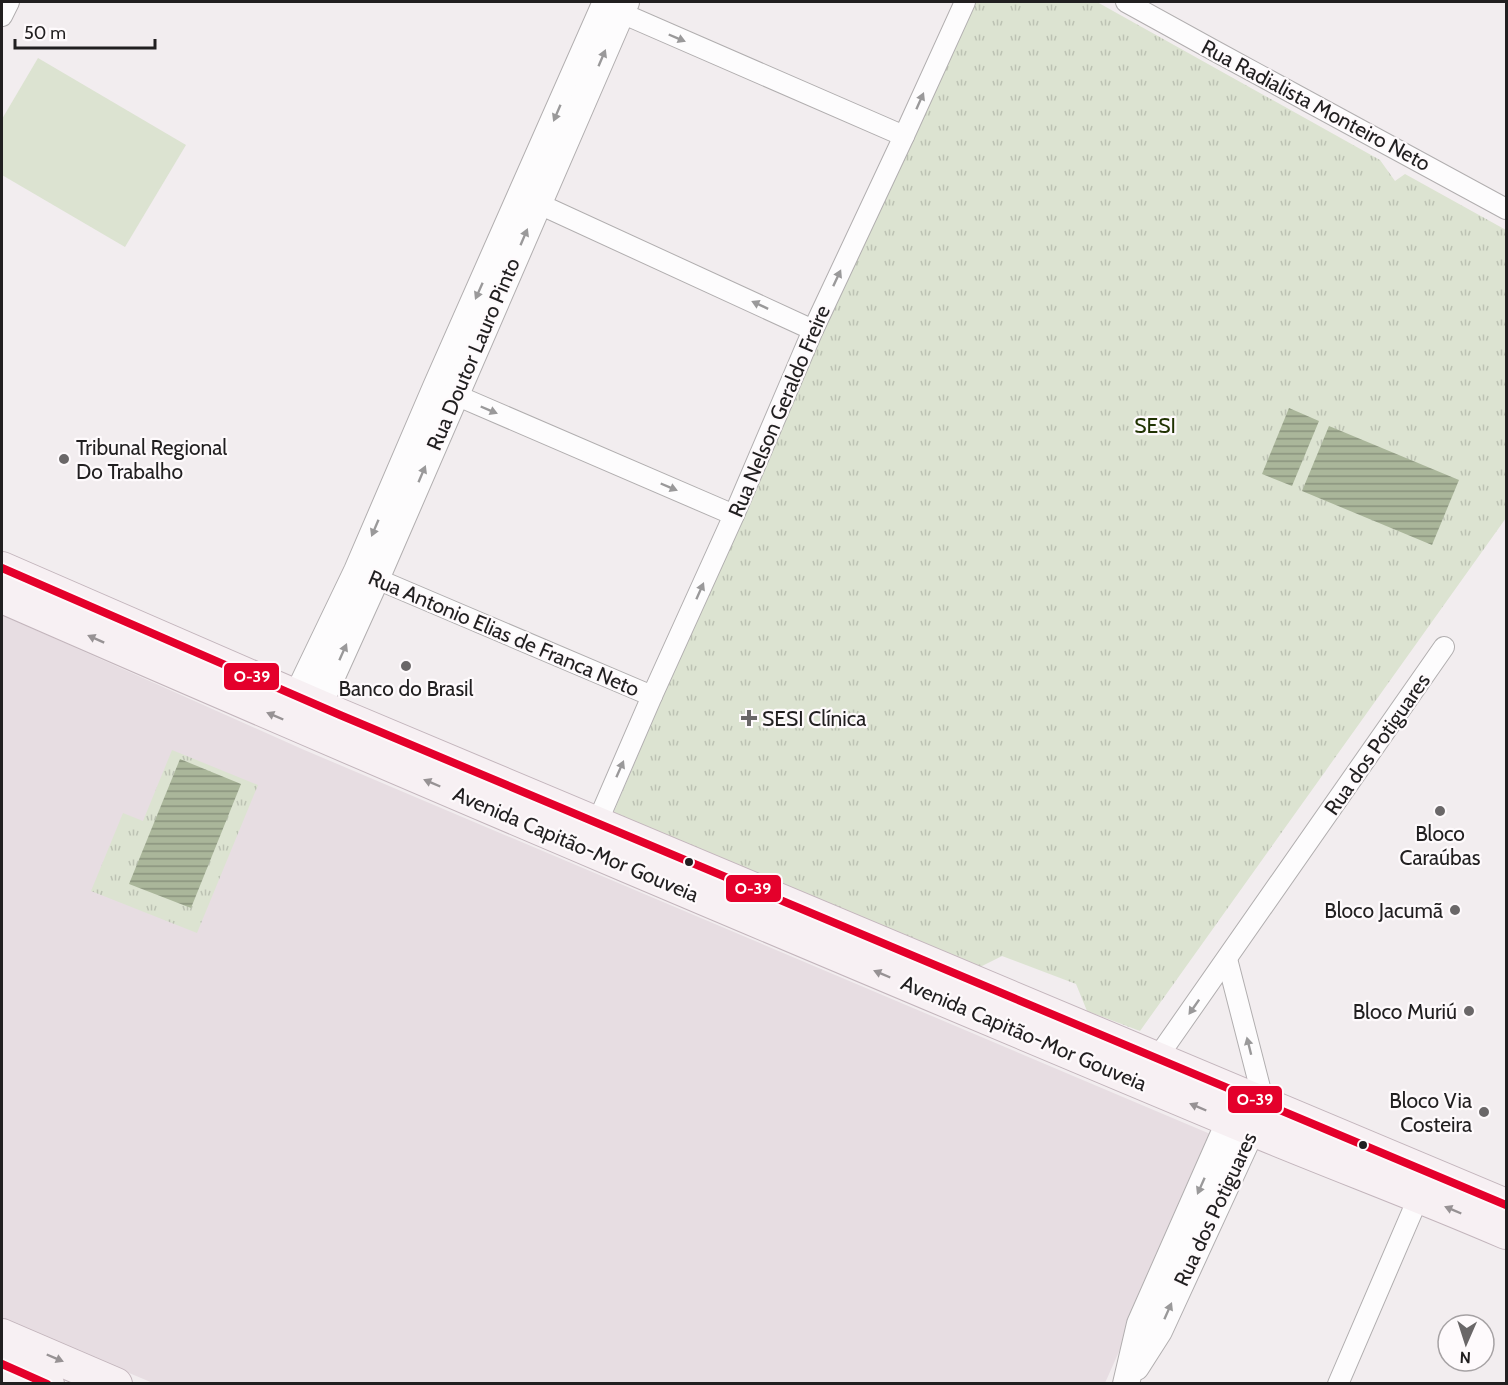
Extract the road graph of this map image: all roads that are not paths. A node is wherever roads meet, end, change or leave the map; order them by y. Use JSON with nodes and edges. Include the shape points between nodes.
{"nodes":[{"id":1,"x":9,"y":2,"type":"edge"},
{"id":2,"x":965,"y":2,"type":"edge"},
{"id":3,"x":1126,"y":2,"type":"edge"},
{"id":4,"x":614,"y":6,"type":"edge"},
{"id":5,"x":2,"y":16,"type":"edge"},
{"id":6,"x":904,"y":136,"type":"junction"},
{"id":7,"x":530,"y":199,"type":"junction"},
{"id":8,"x":1506,"y":208,"type":"edge"},
{"id":9,"x":813,"y":330,"type":"junction"},
{"id":10,"x":446,"y":391,"type":"junction"},
{"id":11,"x":734,"y":515,"type":"junction"},
{"id":12,"x":2,"y":568,"type":"edge"},
{"id":13,"x":366,"y":575,"type":"junction"},
{"id":14,"x":2,"y":597,"type":"edge"},
{"id":15,"x":176,"y":644,"type":"junction"},
{"id":16,"x":1444,"y":647,"type":"dead end"},
{"id":17,"x":201,"y":685,"type":"junction"},
{"id":18,"x":652,"y":696,"type":"junction"},
{"id":19,"x":308,"y":701,"type":"junction"},
{"id":20,"x":597,"y":823,"type":"junction"},
{"id":21,"x":1227,"y":959,"type":"junction"},
{"id":22,"x":958,"y":975,"type":"junction"},
{"id":23,"x":917,"y":988,"type":"junction"},
{"id":24,"x":1157,"y":1058,"type":"junction"},
{"id":25,"x":1247,"y":1112,"type":"junction"},
{"id":26,"x":1419,"y":1196,"type":"junction"},
{"id":27,"x":1506,"y":1205,"type":"edge"},
{"id":28,"x":1506,"y":1233,"type":"edge"},
{"id":29,"x":2,"y":1335,"type":"edge"},
{"id":30,"x":1127,"y":1382,"type":"edge"},
{"id":31,"x":116,"y":1383,"type":"edge"},
{"id":32,"x":1338,"y":1383,"type":"edge"}],
"edges":[{"from":1,"to":5,"type":"street"},
{"from":6,"to":2,"type":"street","name":"Rua Nelson Geraldo Freire","one_way":true},
{"from":3,"to":8,"type":"street","name":"Rua Radialista Monteiro Neto"},
{"from":4,"to":6,"type":"street","one_way":true},
{"from":4,"to":7,"type":"street","name":"Rua Doutor Lauro Pinto"},
{"from":9,"to":6,"type":"street","name":"Rua Nelson Geraldo Freire","one_way":true},
{"from":9,"to":7,"type":"street","one_way":true},
{"from":7,"to":10,"type":"street","name":"Rua Doutor Lauro Pinto"},
{"from":9,"to":11,"type":"street","name":"Rua Nelson Geraldo Freire"},
{"from":10,"to":11,"type":"street","one_way":true},
{"from":10,"to":13,"type":"street","name":"Rua Doutor Lauro Pinto"},
{"from":18,"to":11,"type":"street","name":"Rua Nelson Geraldo Freire","one_way":true},
{"from":12,"to":15,"type":"main road","name":"Avenida Capitão-Mor Gouveia"},
{"from":13,"to":18,"type":"street","name":"Rua Antonio Elias de Franca Neto"},
{"from":13,"to":19,"type":"street","name":"Rua Doutor Lauro Pinto"},
{"from":17,"to":14,"type":"main road","name":"Avenida Capitão-Mor Gouveia","one_way":true},
{"from":15,"to":17,"type":"main road"},
{"from":15,"to":19,"type":"main road","name":"Avenida Capitão-Mor Gouveia"},
{"from":16,"to":21,"type":"street","name":"Rua dos Potiguares"},
{"from":23,"to":17,"type":"main road","name":"Avenida Capitão-Mor Gouveia","one_way":true},
{"from":20,"to":18,"type":"street","name":"Rua Nelson Geraldo Freire","one_way":true},
{"from":19,"to":20,"type":"main road","name":"Avenida Capitão-Mor Gouveia"},
{"from":20,"to":22,"type":"main road","name":"Avenida Capitão-Mor Gouveia"},
{"from":21,"to":24,"type":"street","name":"Rua dos Potiguares","one_way":true},
{"from":25,"to":21,"type":"street","one_way":true},
{"from":22,"to":23,"type":"main road"},
{"from":22,"to":24,"type":"main road","name":"Avenida Capitão-Mor Gouveia"},
{"from":25,"to":23,"type":"main road","name":"Avenida Capitão-Mor Gouveia","one_way":true},
{"from":24,"to":25,"type":"main road","name":"Avenida Capitão-Mor Gouveia"},
{"from":25,"to":26,"type":"main road"},
{"from":25,"to":27,"type":"main road"},
{"from":25,"to":30,"type":"street","name":"Rua dos Potiguares","via":[[1160,1331]]},
{"from":28,"to":26,"type":"main road","one_way":true},
{"from":26,"to":32,"type":"street"},
{"from":29,"to":31,"type":"main road","one_way":true}]}
